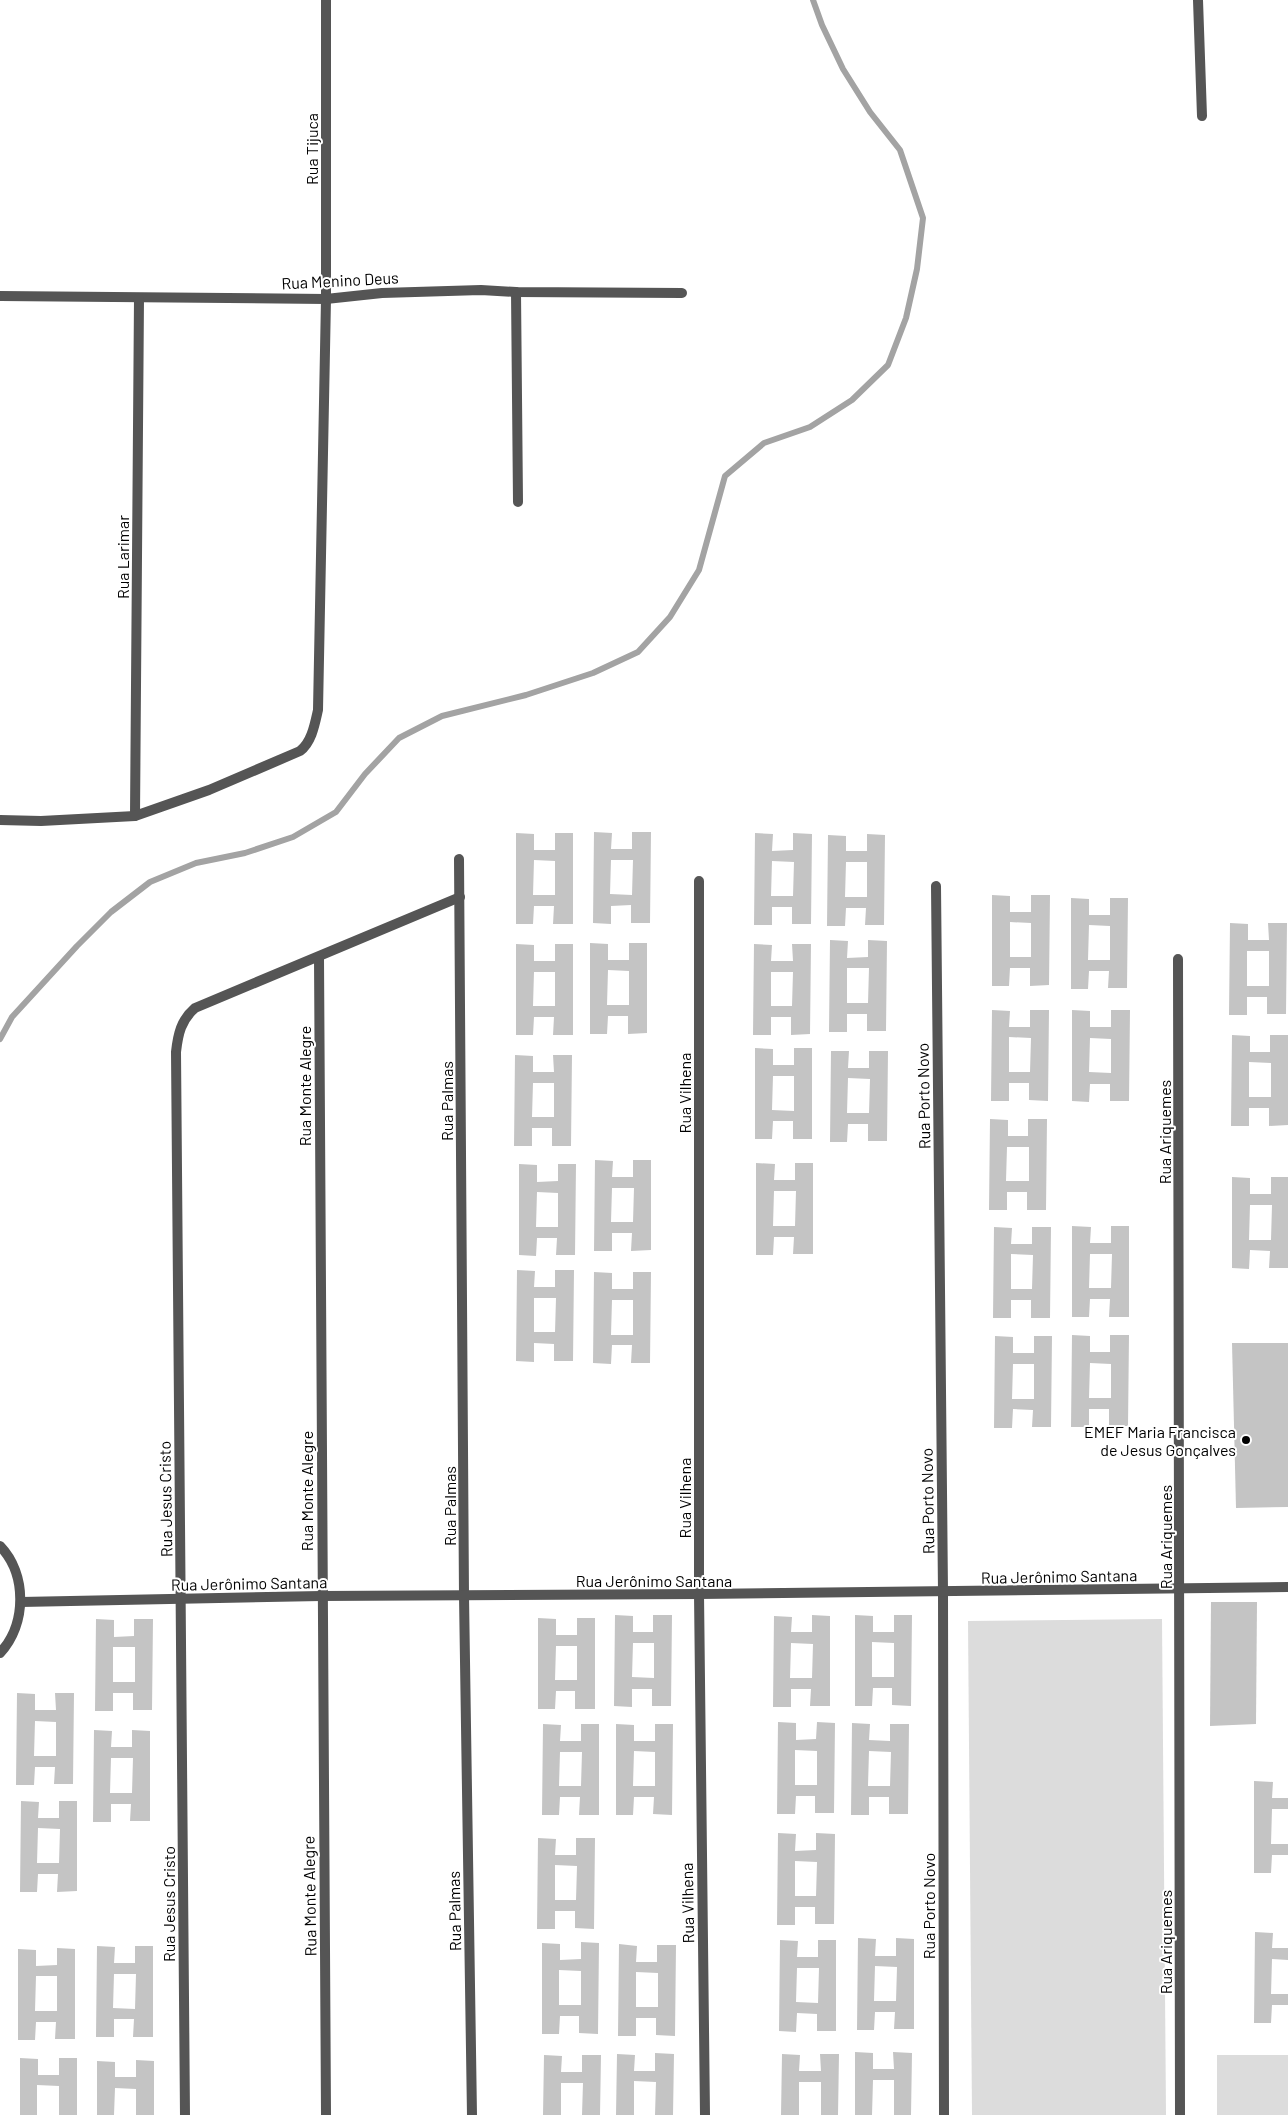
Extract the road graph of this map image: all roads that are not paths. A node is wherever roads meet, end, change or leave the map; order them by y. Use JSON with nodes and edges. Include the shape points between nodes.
{"nodes":[{"id":1,"x":326,"y":0,"type":"edge"},
{"id":2,"x":1198,"y":0,"type":"edge"},
{"id":3,"x":1202,"y":116,"type":"dead end"},
{"id":4,"x":516,"y":292,"type":"junction"},
{"id":5,"x":682,"y":293,"type":"dead end"},
{"id":6,"x":0,"y":296,"type":"edge"},
{"id":7,"x":139,"y":298,"type":"junction"},
{"id":8,"x":326,"y":298,"type":"junction"},
{"id":9,"x":518,"y":502,"type":"dead end"},
{"id":10,"x":135,"y":816,"type":"junction"},
{"id":11,"x":0,"y":820,"type":"edge"},
{"id":12,"x":459,"y":859,"type":"dead end"},
{"id":13,"x":699,"y":880,"type":"dead end"},
{"id":14,"x":936,"y":886,"type":"dead end"},
{"id":15,"x":460,"y":897,"type":"junction"},
{"id":16,"x":318,"y":958,"type":"junction"},
{"id":17,"x":1178,"y":959,"type":"dead end"},
{"id":18,"x":0,"y":1546,"type":"edge"},
{"id":19,"x":1288,"y":1587,"type":"edge"},
{"id":20,"x":1181,"y":1589,"type":"junction"},
{"id":21,"x":943,"y":1592,"type":"junction"},
{"id":22,"x":698,"y":1594,"type":"junction"},
{"id":23,"x":321,"y":1596,"type":"junction"},
{"id":24,"x":464,"y":1596,"type":"junction"},
{"id":25,"x":181,"y":1599,"type":"junction"},
{"id":26,"x":21,"y":1602,"type":"junction"},
{"id":27,"x":0,"y":1653,"type":"edge"},
{"id":28,"x":185,"y":2115,"type":"edge"},
{"id":29,"x":326,"y":2115,"type":"edge"},
{"id":30,"x":472,"y":2115,"type":"edge"},
{"id":31,"x":705,"y":2115,"type":"edge"},
{"id":32,"x":944,"y":2115,"type":"edge"},
{"id":33,"x":1180,"y":2115,"type":"edge"}],
"edges":[{"from":1,"to":8,"type":"street","name":"Rua Tijuca"},
{"from":2,"to":3,"type":"street"},
{"from":4,"to":5,"type":"street","name":"Rua Menino Deus"},
{"from":4,"to":8,"type":"street","name":"Rua Menino Deus","via":[[430,290]]},
{"from":4,"to":9,"type":"street"},
{"from":6,"to":7,"type":"street","name":"Rua Menino Deus"},
{"from":7,"to":8,"type":"street","name":"Rua Menino Deus"},
{"from":7,"to":10,"type":"street","name":"Rua Larimar"},
{"from":8,"to":10,"type":"street","name":"Rua Tijuca","via":[[318,710],[314,726],[306,746],[300,751],[244,776]]},
{"from":10,"to":11,"type":"street","name":"Rua Tijuca"},
{"from":12,"to":15,"type":"street","name":"Rua Palmas"},
{"from":13,"to":22,"type":"street","name":"Rua Vilhena"},
{"from":14,"to":21,"type":"street","name":"Rua Porto Novo"},
{"from":15,"to":16,"type":"street"},
{"from":15,"to":24,"type":"street","name":"Rua Palmas"},
{"from":16,"to":23,"type":"street","name":"Rua Monte Alegre"},
{"from":16,"to":25,"type":"street","name":"Rua Jesus Cristo","via":[[195,1008],[188,1014],[178,1035]]},
{"from":17,"to":20,"type":"street","name":"Rua Ariquemes"},
{"from":18,"to":26,"type":"street","via":[[18,1576]]},
{"from":19,"to":20,"type":"street","name":"Rua Jerônimo Santana"},
{"from":20,"to":21,"type":"street","name":"Rua Jerônimo Santana"},
{"from":20,"to":33,"type":"street","name":"Rua Ariquemes"},
{"from":21,"to":22,"type":"street","name":"Rua Jerônimo Santana"},
{"from":21,"to":32,"type":"street","name":"Rua Porto Novo"},
{"from":22,"to":24,"type":"street","name":"Rua Jerônimo Santana"},
{"from":22,"to":31,"type":"street","name":"Rua Vilhena"},
{"from":23,"to":24,"type":"street","name":"Rua Jerônimo Santana"},
{"from":23,"to":25,"type":"street","name":"Rua Jerônimo Santana"},
{"from":23,"to":29,"type":"street","name":"Rua Monte Alegre"},
{"from":24,"to":30,"type":"street","name":"Rua Palmas"},
{"from":25,"to":26,"type":"street","name":"Rua Jerônimo Santana"},
{"from":25,"to":28,"type":"street","name":"Rua Jesus Cristo"},
{"from":26,"to":27,"type":"street","via":[[16,1628]]}]}
